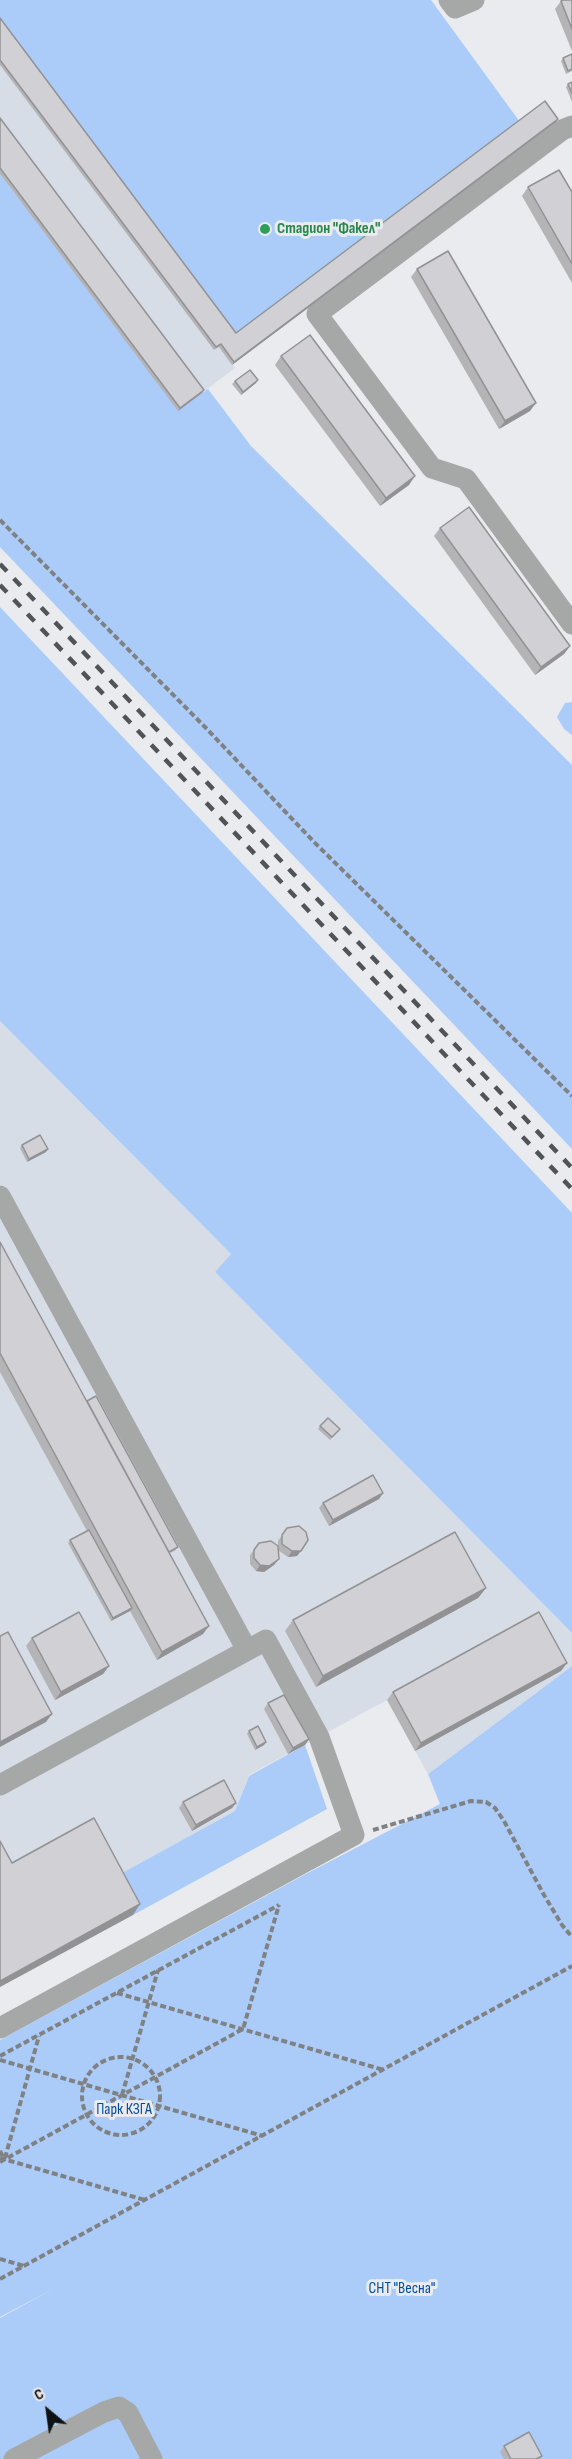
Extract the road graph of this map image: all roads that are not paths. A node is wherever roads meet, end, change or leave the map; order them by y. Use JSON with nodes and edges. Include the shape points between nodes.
{"nodes":[{"id":1,"x":449,"y":0,"type":"edge"},
{"id":2,"x":474,"y":0,"type":"edge"},
{"id":3,"x":572,"y":126,"type":"edge"},
{"id":4,"x":572,"y":624,"type":"edge"},
{"id":5,"x":0,"y":1196,"type":"edge"},
{"id":6,"x":247,"y":1650,"type":"junction"},
{"id":7,"x":0,"y":1785,"type":"edge"},
{"id":8,"x":0,"y":2028,"type":"edge"},
{"id":9,"x":14,"y":2459,"type":"edge"},
{"id":10,"x":152,"y":2459,"type":"edge"}],
"edges":[{"from":1,"to":2,"type":"lane","via":[[455,8]]},
{"from":3,"to":4,"type":"lane","via":[[317,314],[432,468],[466,479]]},
{"from":5,"to":6,"type":"lane"},
{"from":6,"to":7,"type":"lane"},
{"from":6,"to":8,"type":"lane","via":[[266,1640],[319,1737],[354,1836]]},
{"from":9,"to":10,"type":"lane","via":[[119,2407],[128,2413]]}]}
